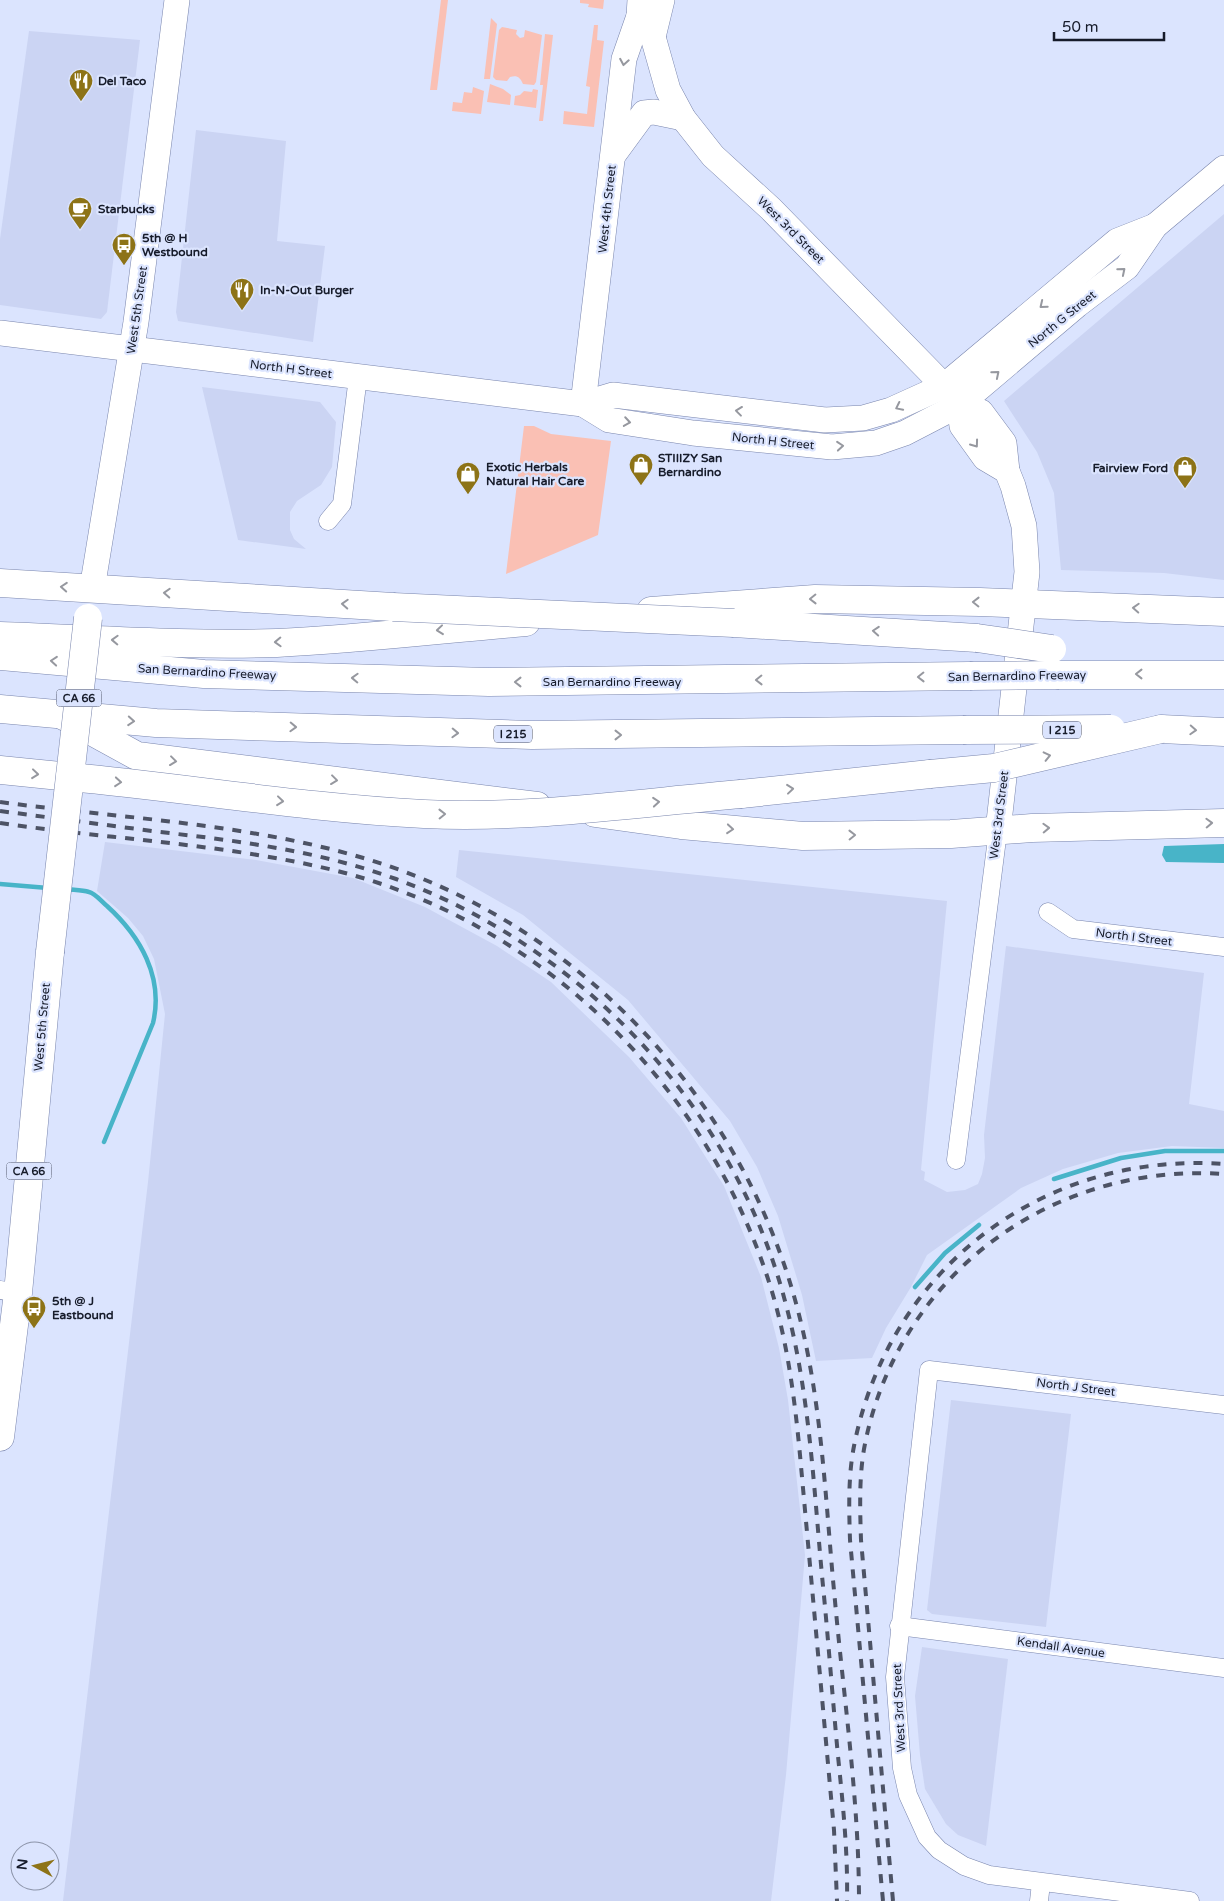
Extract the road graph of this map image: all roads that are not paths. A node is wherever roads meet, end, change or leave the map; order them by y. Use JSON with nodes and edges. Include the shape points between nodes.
{"nodes":[{"id":1,"x":177,"y":0,"type":"edge"},
{"id":2,"x":662,"y":0,"type":"edge"},
{"id":3,"x":639,"y":8,"type":"edge"},
{"id":4,"x":653,"y":38,"type":"junction"},
{"id":5,"x":683,"y":118,"type":"junction"},
{"id":6,"x":613,"y":156,"type":"junction"},
{"id":7,"x":1224,"y":168,"type":"edge"},
{"id":8,"x":0,"y":333,"type":"edge"},
{"id":9,"x":132,"y":349,"type":"junction"},
{"id":10,"x":358,"y":376,"type":"junction"},
{"id":11,"x":951,"y":396,"type":"junction"},
{"id":12,"x":583,"y":404,"type":"junction"},
{"id":13,"x":328,"y":521,"type":"dead end"},
{"id":14,"x":0,"y":583,"type":"edge"},
{"id":15,"x":90,"y":602,"type":"junction"},
{"id":16,"x":1025,"y":603,"type":"junction"},
{"id":17,"x":1224,"y":612,"type":"edge"},
{"id":18,"x":0,"y":636,"type":"edge"},
{"id":19,"x":0,"y":656,"type":"edge"},
{"id":20,"x":1055,"y":662,"type":"junction"},
{"id":21,"x":1224,"y":675,"type":"edge"},
{"id":22,"x":0,"y":709,"type":"edge"},
{"id":23,"x":64,"y":716,"type":"junction"},
{"id":24,"x":1161,"y":729,"type":"junction"},
{"id":25,"x":1224,"y":732,"type":"edge"},
{"id":26,"x":0,"y":770,"type":"edge"},
{"id":27,"x":70,"y":778,"type":"junction"},
{"id":28,"x":1224,"y":823,"type":"edge"},
{"id":29,"x":998,"y":830,"type":"junction"},
{"id":30,"x":1048,"y":912,"type":"dead end"},
{"id":31,"x":1224,"y":947,"type":"edge"},
{"id":32,"x":956,"y":1160,"type":"dead end"},
{"id":33,"x":9,"y":1291,"type":"edge"},
{"id":34,"x":929,"y":1370,"type":"joint"},
{"id":35,"x":1224,"y":1405,"type":"edge"},
{"id":36,"x":0,"y":1437,"type":"edge"},
{"id":37,"x":899,"y":1626,"type":"junction"},
{"id":38,"x":1224,"y":1668,"type":"edge"},
{"id":39,"x":1041,"y":1883,"type":"junction"},
{"id":40,"x":1039,"y":1901,"type":"edge"},
{"id":41,"x":1190,"y":1901,"type":"edge"}],
"edges":[{"from":1,"to":9,"type":"main road","name":"West 5th Street"},
{"from":2,"to":4,"type":"main road","name":"West 3rd Street"},
{"from":3,"to":4,"type":"main road","name":"West 3rd Street"},
{"from":3,"to":6,"type":"main road","name":"West 4th Street","one_way":true,"via":[[624,59]]},
{"from":4,"to":5,"type":"main road","name":"West 3rd Street","via":[[668,90]]},
{"from":5,"to":6,"type":"main road","via":[[644,113]]},
{"from":5,"to":11,"type":"main road","name":"West 3rd Street","via":[[713,156],[772,209]]},
{"from":6,"to":12,"type":"main road","name":"West 4th Street"},
{"from":7,"to":11,"type":"main road","name":"North G Street","via":[[1155,226],[1117,241]]},
{"from":8,"to":9,"type":"main road","name":"North H Street"},
{"from":9,"to":10,"type":"main road","name":"North H Street"},
{"from":9,"to":15,"type":"main road","name":"West 5th Street"},
{"from":10,"to":12,"type":"main road","name":"North H Street"},
{"from":10,"to":13,"type":"street","via":[[342,504]]},
{"from":11,"to":12,"type":"main road","name":"North H Street","via":[[863,418],[825,420],[612,395]]},
{"from":11,"to":16,"type":"main road","name":"West 3rd Street","via":[[962,426],[985,458],[1007,471],[1013,486],[1024,526],[1028,572]]},
{"from":15,"to":14,"type":"main road","one_way":true},
{"from":20,"to":15,"type":"main road","one_way":true,"bridge":true,"via":[[977,638],[820,628]]},
{"from":15,"to":27,"type":"main road","name":"West 5th Street","number":"CA 66","bridge":true},
{"from":17,"to":16,"type":"main road","one_way":true},
{"from":16,"to":18,"type":"main road","one_way":true,"via":[[815,599],[277,643]]},
{"from":16,"to":29,"type":"main road","name":"West 3rd Street"},
{"from":20,"to":19,"type":"main road","name":"San Bernardino Freeway","one_way":true,"bridge":true,"via":[[970,676],[489,682],[204,674]]},
{"from":21,"to":20,"type":"main road","name":"San Bernardino Freeway","one_way":true,"via":[[1095,674]]},
{"from":22,"to":23,"type":"main road","number":"I 215"},
{"from":23,"to":24,"type":"main road","number":"I 215","one_way":true,"bridge":true,"via":[[532,735]]},
{"from":23,"to":29,"type":"main road","one_way":true,"via":[[137,756],[681,825],[803,836],[951,834]]},
{"from":24,"to":25,"type":"main road","number":"I 215","one_way":true},
{"from":27,"to":24,"type":"main road","one_way":true,"bridge":true,"via":[[425,814],[572,809],[994,768]]},
{"from":26,"to":27,"type":"main road","one_way":true},
{"from":27,"to":33,"type":"main road","name":"West 5th Street","number":"CA 66","bridge":true},
{"from":29,"to":28,"type":"main road","one_way":true},
{"from":29,"to":32,"type":"street","name":"West 3rd Street"},
{"from":30,"to":31,"type":"street","name":"North I Street","via":[[1073,929]]},
{"from":33,"to":36,"type":"main road","name":"West 5th Street","number":"CA 66"},
{"from":34,"to":35,"type":"street","name":"North J Street"},
{"from":34,"to":37,"type":"street","name":"West 3rd Street"},
{"from":37,"to":38,"type":"street","name":"Kendall Avenue"},
{"from":37,"to":39,"type":"street","name":"West 3rd Street","via":[[895,1676],[902,1768],[908,1795],[927,1837],[939,1850],[964,1866],[989,1875]]},
{"from":39,"to":40,"type":"street"},
{"from":39,"to":41,"type":"street","name":"West 3rd Street"}]}
